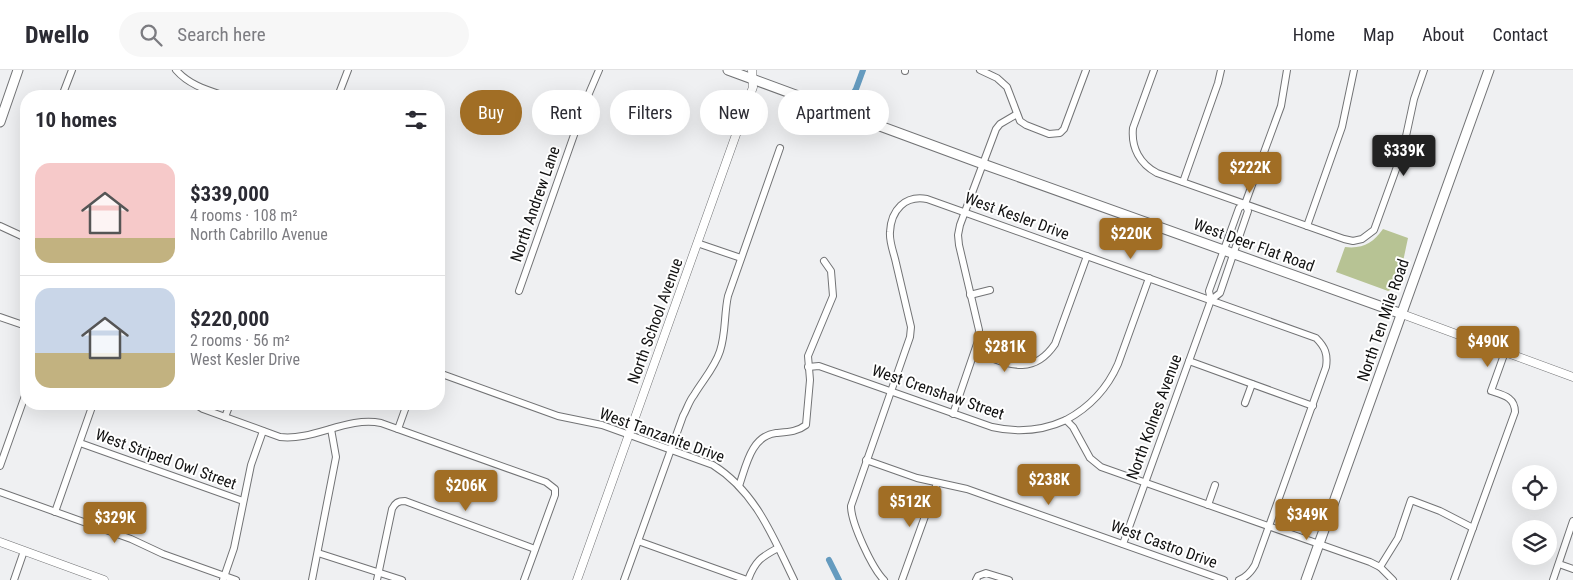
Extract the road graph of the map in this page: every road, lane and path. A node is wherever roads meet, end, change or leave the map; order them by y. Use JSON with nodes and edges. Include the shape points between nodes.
{"nodes":[{"id":1,"x":18,"y":70,"type":"edge"},
{"id":2,"x":72,"y":70,"type":"edge"},
{"id":3,"x":176,"y":70,"type":"edge"},
{"id":4,"x":348,"y":70,"type":"edge"},
{"id":5,"x":599,"y":70,"type":"edge"},
{"id":6,"x":728,"y":70,"type":"edge"},
{"id":7,"x":980,"y":70,"type":"edge"},
{"id":8,"x":1086,"y":70,"type":"edge"},
{"id":9,"x":1154,"y":70,"type":"edge"},
{"id":10,"x":1220,"y":70,"type":"edge"},
{"id":11,"x":1287,"y":70,"type":"edge"},
{"id":12,"x":1354,"y":70,"type":"edge"},
{"id":13,"x":1424,"y":70,"type":"edge"},
{"id":14,"x":1487,"y":70,"type":"edge"},
{"id":15,"x":752,"y":74,"type":"edge"},
{"id":16,"x":64,"y":90,"type":"edge"},
{"id":17,"x":205,"y":90,"type":"edge"},
{"id":18,"x":340,"y":90,"type":"edge"},
{"id":19,"x":1017,"y":114,"type":"junction"},
{"id":20,"x":0,"y":122,"type":"edge"},
{"id":21,"x":780,"y":148,"type":"dead end"},
{"id":22,"x":983,"y":164,"type":"junction"},
{"id":23,"x":1183,"y":182,"type":"junction"},
{"id":24,"x":1246,"y":204,"type":"junction"},
{"id":25,"x":965,"y":212,"type":"junction"},
{"id":26,"x":0,"y":226,"type":"edge"},
{"id":27,"x":1307,"y":226,"type":"junction"},
{"id":28,"x":0,"y":232,"type":"edge"},
{"id":29,"x":13,"y":233,"type":"junction"},
{"id":30,"x":20,"y":236,"type":"edge"},
{"id":31,"x":697,"y":243,"type":"junction"},
{"id":32,"x":1224,"y":250,"type":"junction"},
{"id":33,"x":1234,"y":253,"type":"junction"},
{"id":34,"x":1087,"y":256,"type":"junction"},
{"id":35,"x":741,"y":258,"type":"junction"},
{"id":36,"x":824,"y":261,"type":"dead end"},
{"id":37,"x":1149,"y":278,"type":"junction"},
{"id":38,"x":990,"y":290,"type":"dead end"},
{"id":39,"x":519,"y":291,"type":"dead end"},
{"id":40,"x":970,"y":295,"type":"junction"},
{"id":41,"x":1211,"y":300,"type":"junction"},
{"id":42,"x":1402,"y":314,"type":"junction"},
{"id":43,"x":0,"y":317,"type":"edge"},
{"id":44,"x":20,"y":324,"type":"edge"},
{"id":45,"x":975,"y":352,"type":"junction"},
{"id":46,"x":1505,"y":352,"type":"junction"},
{"id":47,"x":1189,"y":361,"type":"junction"},
{"id":48,"x":808,"y":367,"type":"junction"},
{"id":49,"x":445,"y":375,"type":"edge"},
{"id":50,"x":1573,"y":377,"type":"edge"},
{"id":51,"x":1252,"y":384,"type":"junction"},
{"id":52,"x":891,"y":392,"type":"junction"},
{"id":53,"x":1245,"y":403,"type":"dead end"},
{"id":54,"x":1313,"y":406,"type":"junction"},
{"id":55,"x":20,"y":410,"type":"edge"},
{"id":56,"x":91,"y":410,"type":"edge"},
{"id":57,"x":206,"y":410,"type":"edge"},
{"id":58,"x":228,"y":410,"type":"edge"},
{"id":59,"x":405,"y":410,"type":"edge"},
{"id":60,"x":953,"y":414,"type":"junction"},
{"id":61,"x":225,"y":417,"type":"junction"},
{"id":62,"x":1066,"y":420,"type":"junction"},
{"id":63,"x":331,"y":429,"type":"junction"},
{"id":64,"x":398,"y":429,"type":"junction"},
{"id":65,"x":263,"y":431,"type":"junction"},
{"id":66,"x":629,"y":435,"type":"junction"},
{"id":67,"x":80,"y":443,"type":"junction"},
{"id":68,"x":670,"y":450,"type":"junction"},
{"id":69,"x":866,"y":460,"type":"junction"},
{"id":70,"x":0,"y":466,"type":"edge"},
{"id":71,"x":937,"y":483,"type":"junction"},
{"id":72,"x":1145,"y":483,"type":"junction"},
{"id":73,"x":1215,"y":485,"type":"dead end"},
{"id":74,"x":739,"y":486,"type":"junction"},
{"id":75,"x":0,"y":492,"type":"edge"},
{"id":76,"x":243,"y":501,"type":"junction"},
{"id":77,"x":1208,"y":505,"type":"junction"},
{"id":78,"x":55,"y":512,"type":"junction"},
{"id":79,"x":1573,"y":521,"type":"edge"},
{"id":80,"x":1269,"y":526,"type":"junction"},
{"id":81,"x":1473,"y":528,"type":"junction"},
{"id":82,"x":638,"y":541,"type":"junction"},
{"id":83,"x":0,"y":542,"type":"edge"},
{"id":84,"x":1123,"y":544,"type":"junction"},
{"id":85,"x":1319,"y":544,"type":"junction"},
{"id":86,"x":535,"y":548,"type":"junction"},
{"id":87,"x":778,"y":548,"type":"junction"},
{"id":88,"x":24,"y":550,"type":"junction"},
{"id":89,"x":318,"y":553,"type":"junction"},
{"id":90,"x":1559,"y":564,"type":"junction"},
{"id":91,"x":1380,"y":567,"type":"junction"},
{"id":92,"x":1573,"y":569,"type":"edge"},
{"id":93,"x":378,"y":571,"type":"junction"},
{"id":94,"x":223,"y":578,"type":"edge"},
{"id":95,"x":1309,"y":579,"type":"edge"},
{"id":96,"x":14,"y":580,"type":"edge"},
{"id":97,"x":104,"y":580,"type":"edge"},
{"id":98,"x":236,"y":580,"type":"edge"},
{"id":99,"x":312,"y":580,"type":"edge"},
{"id":100,"x":377,"y":580,"type":"edge"},
{"id":101,"x":402,"y":580,"type":"edge"},
{"id":102,"x":524,"y":580,"type":"edge"},
{"id":103,"x":577,"y":580,"type":"edge"},
{"id":104,"x":624,"y":580,"type":"edge"},
{"id":105,"x":747,"y":580,"type":"edge"},
{"id":106,"x":794,"y":580,"type":"edge"},
{"id":107,"x":884,"y":580,"type":"edge"},
{"id":108,"x":902,"y":580,"type":"edge"},
{"id":109,"x":976,"y":580,"type":"edge"},
{"id":110,"x":1009,"y":580,"type":"edge"},
{"id":111,"x":1224,"y":580,"type":"edge"},
{"id":112,"x":1239,"y":580,"type":"edge"},
{"id":113,"x":1392,"y":580,"type":"edge"},
{"id":114,"x":1454,"y":580,"type":"edge"},
{"id":115,"x":1553,"y":580,"type":"edge"}],
"edges":[{"from":1,"to":20,"type":"main road"},
{"from":2,"to":16,"type":"street"},
{"from":3,"to":17,"type":"street","via":[[186,81]]},
{"from":4,"to":18,"type":"street"},
{"from":5,"to":39,"type":"street","name":"North Andrew Lane"},
{"from":6,"to":15,"type":"main road","name":"West Deer Flat Road"},
{"from":7,"to":19,"type":"street","via":[[1007,87]]},
{"from":8,"to":19,"type":"street","via":[[1060,133],[1049,134],[1026,125]]},
{"from":9,"to":23,"type":"street","via":[[1133,128],[1136,153],[1151,169]]},
{"from":10,"to":23,"type":"street"},
{"from":11,"to":24,"type":"street","name":"North Kolnes Avenue","via":[[1281,106]]},
{"from":12,"to":27,"type":"street","via":[[1342,128]]},
{"from":13,"to":27,"type":"street","via":[[1403,150],[1374,230],[1353,241]]},
{"from":14,"to":42,"type":"main road","name":"North Ten Mile Road"},
{"from":15,"to":22,"type":"main road","name":"West Deer Flat Road"},
{"from":15,"to":31,"type":"street","name":"North School Avenue","via":[[753,87]]},
{"from":19,"to":22,"type":"street","via":[[996,129]]},
{"from":21,"to":35,"type":"street"},
{"from":22,"to":25,"type":"street"},
{"from":22,"to":32,"type":"main road","name":"West Deer Flat Road"},
{"from":23,"to":24,"type":"street"},
{"from":24,"to":27,"type":"street"},
{"from":24,"to":32,"type":"street","name":"North Kolnes Avenue","via":[[1239,208]]},
{"from":24,"to":33,"type":"street","name":"North Kolnes Avenue","via":[[1248,211]]},
{"from":25,"to":34,"type":"street","name":"West Kesler Drive"},
{"from":25,"to":40,"type":"street","via":[[958,235]]},
{"from":25,"to":52,"type":"street","name":"West Kesler Drive","via":[[919,197],[906,201],[895,213],[890,230],[910,328],[908,344]]},
{"from":26,"to":29,"type":"street"},
{"from":28,"to":29,"type":"street"},
{"from":29,"to":30,"type":"street"},
{"from":31,"to":35,"type":"street"},
{"from":31,"to":66,"type":"street","name":"North School Avenue"},
{"from":32,"to":33,"type":"main road","name":"West Deer Flat Road"},
{"from":32,"to":41,"type":"street","name":"North Kolnes Avenue","via":[[1209,291]]},
{"from":33,"to":41,"type":"street","name":"North Kolnes Avenue","via":[[1220,294]]},
{"from":33,"to":42,"type":"main road","name":"West Deer Flat Road"},
{"from":34,"to":37,"type":"street","name":"West Kesler Drive"},
{"from":34,"to":45,"type":"street","via":[[1050,351],[1036,363],[1026,366]]},
{"from":35,"to":68,"type":"street","via":[[725,308],[720,351],[693,396]]},
{"from":36,"to":48,"type":"street","via":[[831,271],[833,296],[810,350]]},
{"from":37,"to":41,"type":"street","name":"West Kesler Drive"},
{"from":37,"to":62,"type":"street","name":"West Crenshaw Street","via":[[1112,377],[1093,402]]},
{"from":38,"to":40,"type":"street"},
{"from":40,"to":45,"type":"street","via":[[978,330]]},
{"from":41,"to":47,"type":"street","name":"North Kolnes Avenue"},
{"from":41,"to":54,"type":"street","name":"West Kesler Drive","via":[[1316,338],[1324,346],[1326,367]]},
{"from":42,"to":46,"type":"street","name":"West Deer Flat Road"},
{"from":42,"to":85,"type":"main road","name":"North Ten Mile Road"},
{"from":43,"to":44,"type":"street"},
{"from":45,"to":60,"type":"street"},
{"from":46,"to":50,"type":"street","name":"West Deer Flat Road"},
{"from":46,"to":81,"type":"street","via":[[1491,391],[1513,401],[1515,412]]},
{"from":47,"to":51,"type":"street"},
{"from":47,"to":72,"type":"street","name":"North Kolnes Avenue"},
{"from":48,"to":52,"type":"street","name":"West Crenshaw Street","via":[[819,366]]},
{"from":48,"to":74,"type":"street","via":[[806,425],[798,431],[772,434],[758,442]]},
{"from":49,"to":66,"type":"street","name":"West Tanzanite Drive","via":[[558,416],[602,425]]},
{"from":51,"to":53,"type":"street"},
{"from":51,"to":54,"type":"street"},
{"from":52,"to":60,"type":"street","name":"West Crenshaw Street"},
{"from":52,"to":69,"type":"street"},
{"from":54,"to":80,"type":"street"},
{"from":55,"to":70,"type":"street"},
{"from":56,"to":67,"type":"street"},
{"from":57,"to":61,"type":"street"},
{"from":58,"to":61,"type":"street"},
{"from":59,"to":64,"type":"street"},
{"from":60,"to":62,"type":"street","name":"West Crenshaw Street","via":[[1015,431],[1037,430]]},
{"from":61,"to":65,"type":"street"},
{"from":62,"to":72,"type":"street","via":[[1090,458],[1101,466]]},
{"from":63,"to":64,"type":"street","via":[[370,421]]},
{"from":63,"to":65,"type":"street","via":[[287,438]]},
{"from":63,"to":89,"type":"street","via":[[336,457]]},
{"from":64,"to":86,"type":"street","via":[[546,482],[555,489]]},
{"from":65,"to":76,"type":"street","via":[[250,465]]},
{"from":66,"to":68,"type":"street","name":"West Tanzanite Drive"},
{"from":66,"to":103,"type":"street","name":"North School Avenue"},
{"from":67,"to":76,"type":"street","name":"West Striped Owl Street"},
{"from":67,"to":78,"type":"street"},
{"from":68,"to":74,"type":"street","name":"West Tanzanite Drive","via":[[713,465]]},
{"from":68,"to":82,"type":"street"},
{"from":69,"to":71,"type":"street","name":"West Castro Drive"},
{"from":69,"to":107,"type":"street","via":[[851,513],[877,572]]},
{"from":71,"to":84,"type":"street","name":"West Castro Drive","via":[[967,489]]},
{"from":71,"to":108,"type":"street"},
{"from":72,"to":77,"type":"street"},
{"from":72,"to":84,"type":"street","name":"North Kolnes Avenue"},
{"from":73,"to":77,"type":"street"},
{"from":74,"to":87,"type":"street","name":"West Tanzanite Drive","via":[[759,511]]},
{"from":75,"to":78,"type":"street"},
{"from":76,"to":94,"type":"street","via":[[234,548]]},
{"from":77,"to":80,"type":"street"},
{"from":78,"to":94,"type":"street","via":[[132,539]]},
{"from":79,"to":90,"type":"street"},
{"from":80,"to":85,"type":"street"},
{"from":80,"to":112,"type":"street","via":[[1256,565]]},
{"from":81,"to":91,"type":"street","via":[[1440,510],[1411,500],[1398,538]]},
{"from":81,"to":114,"type":"street"},
{"from":82,"to":104,"type":"street"},
{"from":82,"to":105,"type":"street"},
{"from":83,"to":88,"type":"street"},
{"from":84,"to":111,"type":"street","name":"West Castro Drive"},
{"from":85,"to":91,"type":"street"},
{"from":85,"to":95,"type":"main road","name":"North Ten Mile Road"},
{"from":86,"to":93,"type":"street","via":[[405,501],[397,502],[392,509]]},
{"from":86,"to":102,"type":"street"},
{"from":87,"to":105,"type":"street","via":[[756,563]]},
{"from":87,"to":106,"type":"street","name":"West Tanzanite Drive"},
{"from":88,"to":96,"type":"street"},
{"from":88,"to":97,"type":"street"},
{"from":89,"to":93,"type":"street"},
{"from":89,"to":99,"type":"street"},
{"from":90,"to":92,"type":"street"},
{"from":90,"to":115,"type":"street"},
{"from":91,"to":113,"type":"street"},
{"from":93,"to":100,"type":"street"},
{"from":93,"to":101,"type":"street"},
{"from":94,"to":98,"type":"street"},
{"from":109,"to":110,"type":"street","via":[[982,574]]}]}
